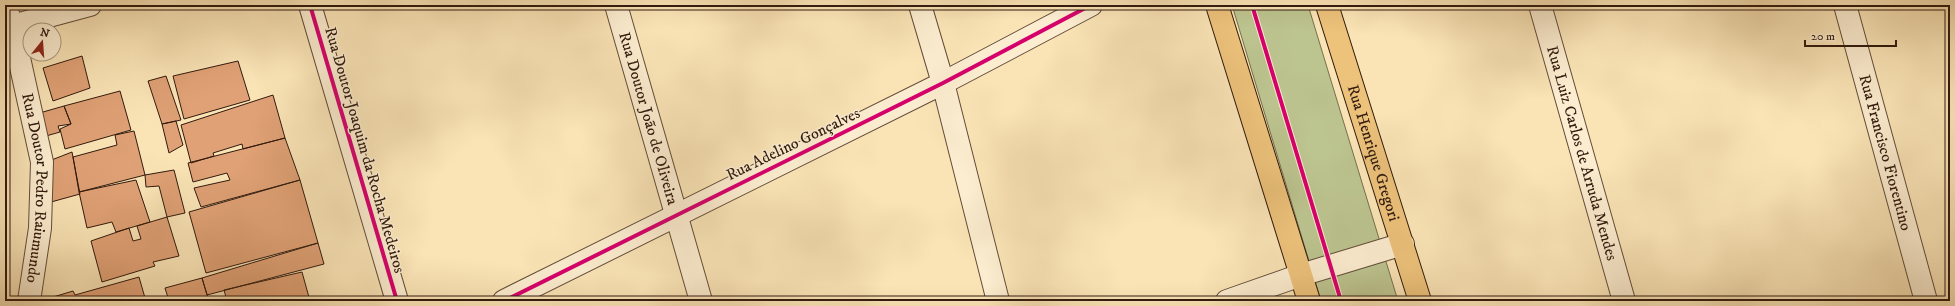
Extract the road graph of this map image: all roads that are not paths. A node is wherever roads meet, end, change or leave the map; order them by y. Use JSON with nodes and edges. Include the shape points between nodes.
{"nodes":[{"id":1,"x":5,"y":5,"type":"edge"},
{"id":2,"x":90,"y":5,"type":"edge"},
{"id":3,"x":310,"y":5,"type":"edge"},
{"id":4,"x":616,"y":5,"type":"edge"},
{"id":5,"x":920,"y":5,"type":"edge"},
{"id":6,"x":1090,"y":5,"type":"edge"},
{"id":7,"x":1217,"y":5,"type":"edge"},
{"id":8,"x":1327,"y":5,"type":"edge"},
{"id":9,"x":1540,"y":5,"type":"edge"},
{"id":10,"x":1845,"y":5,"type":"edge"},
{"id":11,"x":12,"y":26,"type":"junction"},
{"id":12,"x":943,"y":83,"type":"junction"},
{"id":13,"x":675,"y":215,"type":"junction"},
{"id":14,"x":1403,"y":244,"type":"junction"},
{"id":15,"x":1301,"y":275,"type":"junction"},
{"id":16,"x":29,"y":301,"type":"edge"},
{"id":17,"x":397,"y":301,"type":"edge"},
{"id":18,"x":504,"y":301,"type":"edge"},
{"id":19,"x":701,"y":301,"type":"edge"},
{"id":20,"x":998,"y":301,"type":"edge"},
{"id":21,"x":1227,"y":301,"type":"edge"},
{"id":22,"x":1309,"y":301,"type":"edge"},
{"id":23,"x":1420,"y":301,"type":"edge"},
{"id":24,"x":1624,"y":301,"type":"edge"},
{"id":25,"x":1926,"y":301,"type":"edge"}],
"edges":[{"from":1,"to":11,"type":"street","name":"Rua Doutor Pedro Raiumundo"},
{"from":2,"to":11,"type":"street"},
{"from":3,"to":17,"type":"street","name":"Rua Doutor Joaquim da Rocha Medeiros"},
{"from":4,"to":13,"type":"street","name":"Rua Doutor João de Oliveira"},
{"from":5,"to":12,"type":"street"},
{"from":6,"to":12,"type":"street","name":"Rua Adelino Gonçalves"},
{"from":7,"to":15,"type":"main road"},
{"from":8,"to":14,"type":"main road","name":"Rua Henrique Gregori"},
{"from":9,"to":24,"type":"street","name":"Rua Luiz Carlos de Arruda Mendes"},
{"from":10,"to":25,"type":"street","name":"Rua Francisco Fiorentino"},
{"from":11,"to":16,"type":"street","name":"Rua Doutor Pedro Raiumundo","via":[[42,162],[40,228]]},
{"from":12,"to":13,"type":"street","name":"Rua Adelino Gonçalves"},
{"from":12,"to":20,"type":"street"},
{"from":13,"to":18,"type":"street","name":"Rua Adelino Gonçalves"},
{"from":13,"to":19,"type":"street","name":"Rua Doutor João de Oliveira"},
{"from":14,"to":15,"type":"street"},
{"from":14,"to":23,"type":"main road","name":"Rua Henrique Gregori"},
{"from":15,"to":21,"type":"street"},
{"from":15,"to":22,"type":"main road"}]}
